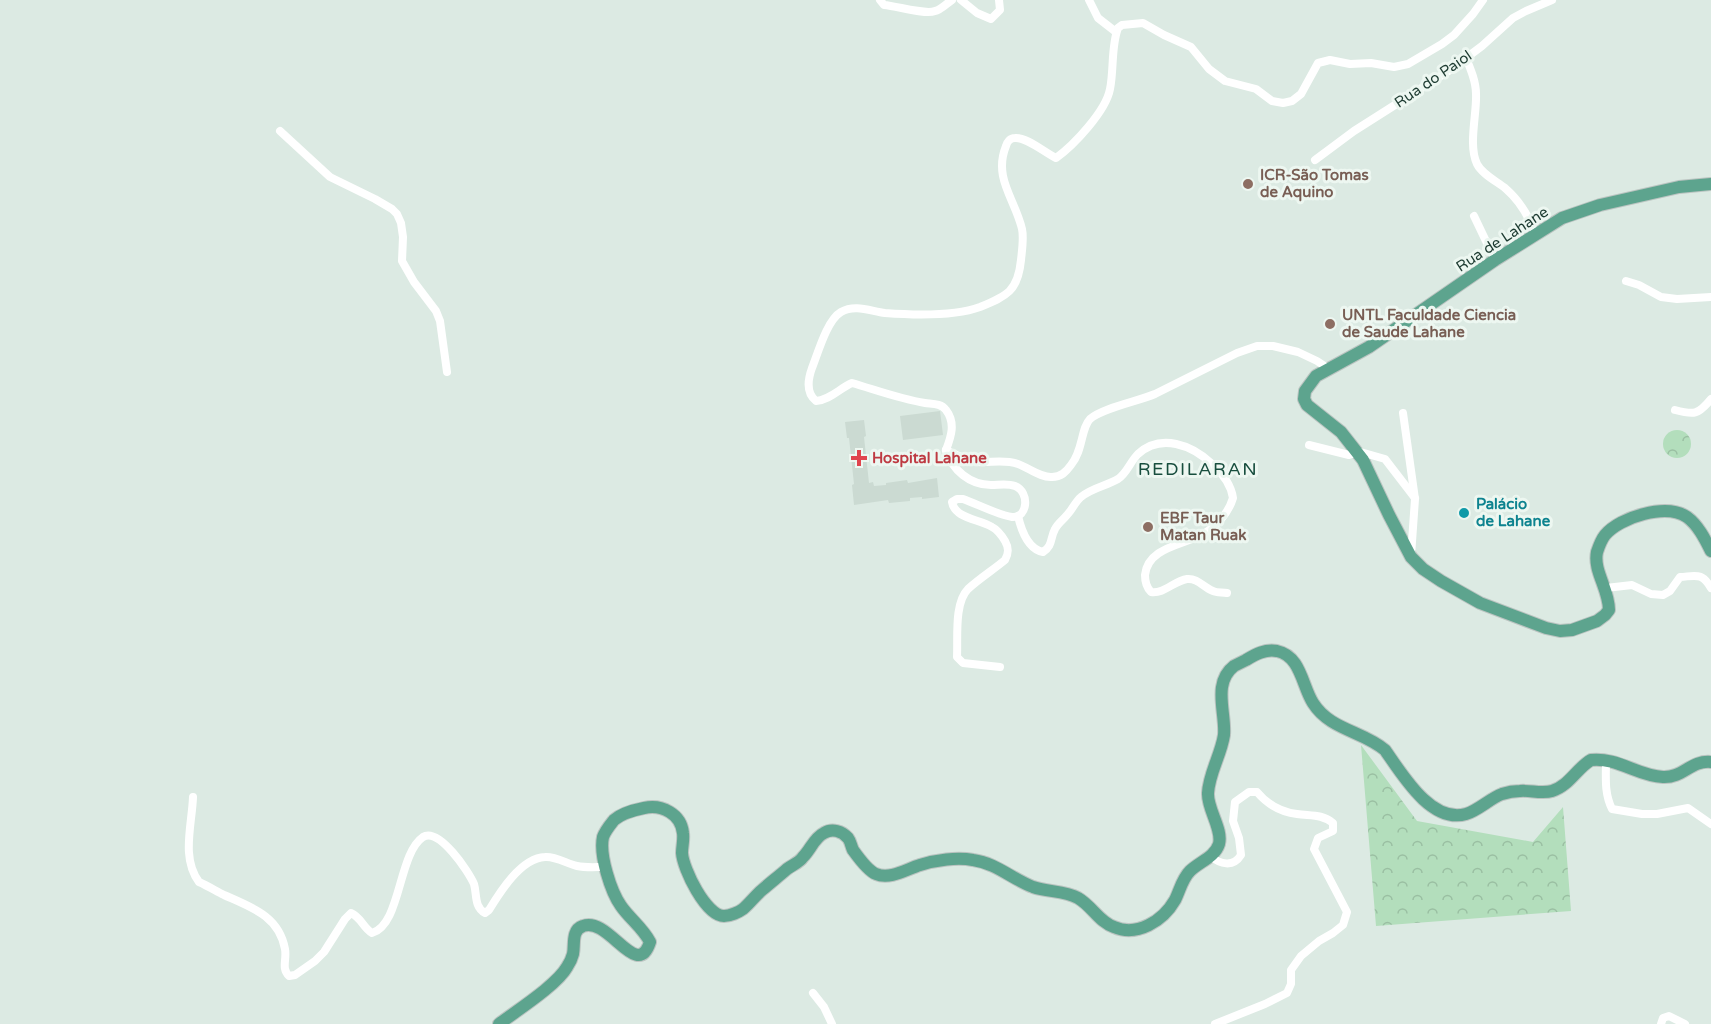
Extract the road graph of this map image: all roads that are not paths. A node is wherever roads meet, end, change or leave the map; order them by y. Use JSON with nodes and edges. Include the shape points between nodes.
{"nodes":[{"id":1,"x":880,"y":0,"type":"edge"},
{"id":2,"x":952,"y":0,"type":"edge"},
{"id":3,"x":961,"y":0,"type":"edge"},
{"id":4,"x":999,"y":0,"type":"edge"},
{"id":5,"x":1089,"y":0,"type":"edge"},
{"id":6,"x":1483,"y":0,"type":"edge"},
{"id":7,"x":1552,"y":0,"type":"edge"},
{"id":8,"x":1116,"y":32,"type":"junction"},
{"id":9,"x":1468,"y":62,"type":"junction"},
{"id":10,"x":280,"y":131,"type":"dead end"},
{"id":11,"x":1315,"y":160,"type":"dead end"},
{"id":12,"x":1711,"y":184,"type":"edge"},
{"id":13,"x":1474,"y":216,"type":"dead end"},
{"id":14,"x":1535,"y":234,"type":"junction"},
{"id":15,"x":1495,"y":260,"type":"junction"},
{"id":16,"x":1626,"y":281,"type":"dead end"},
{"id":17,"x":1711,"y":297,"type":"edge"},
{"id":18,"x":1329,"y":369,"type":"junction"},
{"id":19,"x":447,"y":372,"type":"dead end"},
{"id":20,"x":1711,"y":399,"type":"edge"},
{"id":21,"x":1675,"y":410,"type":"dead end"},
{"id":22,"x":1403,"y":413,"type":"dead end"},
{"id":23,"x":1309,"y":445,"type":"dead end"},
{"id":24,"x":946,"y":450,"type":"junction"},
{"id":25,"x":1357,"y":452,"type":"junction"},
{"id":26,"x":1415,"y":499,"type":"junction"},
{"id":27,"x":1018,"y":516,"type":"junction"},
{"id":28,"x":1711,"y":551,"type":"edge"},
{"id":29,"x":1411,"y":557,"type":"junction"},
{"id":30,"x":1606,"y":588,"type":"junction"},
{"id":31,"x":1711,"y":588,"type":"edge"},
{"id":32,"x":1227,"y":592,"type":"dead end"},
{"id":33,"x":1000,"y":667,"type":"dead end"},
{"id":34,"x":1606,"y":759,"type":"junction"},
{"id":35,"x":1711,"y":762,"type":"edge"},
{"id":36,"x":193,"y":797,"type":"dead end"},
{"id":37,"x":1711,"y":824,"type":"edge"},
{"id":38,"x":1210,"y":856,"type":"junction"},
{"id":39,"x":605,"y":867,"type":"junction"},
{"id":40,"x":813,"y":993,"type":"dead end"},
{"id":41,"x":499,"y":1024,"type":"edge"},
{"id":42,"x":832,"y":1024,"type":"edge"},
{"id":43,"x":1215,"y":1024,"type":"edge"},
{"id":44,"x":1661,"y":1024,"type":"edge"},
{"id":45,"x":1684,"y":1024,"type":"edge"}],
"edges":[{"from":1,"to":2,"type":"street","via":[[884,5],[924,12],[934,12]]},
{"from":3,"to":4,"type":"street","via":[[991,19],[1000,10]]},
{"from":5,"to":8,"type":"street","via":[[1098,18]]},
{"from":6,"to":8,"type":"street","via":[[1454,35],[1408,64],[1394,67],[1330,60],[1318,63],[1301,94],[1283,103],[1272,101],[1256,89],[1225,81],[1191,47],[1143,23],[1122,25]]},
{"from":7,"to":9,"type":"street","name":"Rua do Paiol","via":[[1513,18]]},
{"from":8,"to":24,"type":"street","via":[[1110,91],[1092,122],[1069,148],[1056,158],[1028,141],[1015,138],[1005,148],[1001,175],[1023,231],[1020,275],[1015,287],[1004,297],[964,311],[885,313],[854,308],[840,312],[830,323],[810,374],[810,397],[822,401],[852,383],[910,401],[940,405],[951,420],[952,433]]},
{"from":9,"to":11,"type":"street","name":"Rua do Paiol","via":[[1354,131]]},
{"from":9,"to":14,"type":"street","via":[[1476,96],[1477,166],[1522,207]]},
{"from":10,"to":19,"type":"street","via":[[330,177],[397,214],[403,237],[402,261],[436,311]]},
{"from":12,"to":14,"type":"main road","name":"Rua de Lahane","via":[[1679,187],[1600,205],[1562,218]]},
{"from":13,"to":15,"type":"street"},
{"from":14,"to":15,"type":"main road","name":"Rua de Lahane"},
{"from":15,"to":18,"type":"main road","name":"Rua de Lahane"},
{"from":16,"to":17,"type":"street","via":[[1661,297]]},
{"from":18,"to":24,"type":"street","via":[[1288,349],[1264,346],[1244,350],[1143,399],[1092,417],[1077,458],[1058,476],[1048,477],[1008,461],[978,462]]},
{"from":18,"to":25,"type":"main road","name":"Rua de Lahane","via":[[1309,384],[1304,399]]},
{"from":20,"to":21,"type":"street","via":[[1691,414]]},
{"from":22,"to":26,"type":"street"},
{"from":23,"to":25,"type":"street","via":[[1349,455]]},
{"from":24,"to":27,"type":"street","via":[[959,473],[983,484],[1007,484],[1022,491],[1025,504]]},
{"from":25,"to":26,"type":"street","via":[[1384,459]]},
{"from":25,"to":29,"type":"main road"},
{"from":26,"to":29,"type":"street"},
{"from":27,"to":32,"type":"street","via":[[1022,533],[1036,550],[1043,552],[1049,547],[1055,528],[1080,498],[1120,477],[1139,453],[1162,443],[1184,446],[1215,467],[1230,486],[1233,498],[1224,516],[1208,531],[1154,557],[1146,569],[1147,587],[1150,592],[1157,592],[1190,579],[1213,591]]},
{"from":27,"to":33,"type":"street","via":[[963,499],[952,502],[959,512],[996,529],[1006,542],[1008,556],[967,591],[960,602],[958,620],[957,657],[963,663]]},
{"from":28,"to":30,"type":"main road","via":[[1686,516],[1665,511],[1633,517],[1606,534],[1600,544],[1597,567]]},
{"from":29,"to":30,"type":"main road","via":[[1441,581],[1479,603],[1560,631],[1572,630],[1605,615],[1609,610]]},
{"from":30,"to":31,"type":"street","via":[[1632,585],[1663,595],[1680,578],[1700,576],[1706,578]]},
{"from":34,"to":35,"type":"main road","via":[[1651,776],[1666,777],[1676,776],[1697,762]]},
{"from":34,"to":37,"type":"street","via":[[1606,789],[1612,809],[1657,814],[1688,808]]},
{"from":34,"to":38,"type":"main road","via":[[1591,760],[1561,787],[1549,792],[1509,792],[1463,815],[1442,813],[1421,798],[1378,744],[1341,728],[1321,713],[1297,667],[1285,654],[1257,653],[1233,667],[1223,685],[1224,737],[1208,793],[1220,840]]},
{"from":36,"to":39,"type":"street","via":[[189,833],[193,875],[199,882],[260,911],[272,922],[280,935],[285,951],[284,968],[289,976],[301,972],[324,952],[351,913],[367,930],[378,931],[396,901],[408,858],[428,835],[450,849],[474,884],[478,906],[485,914],[509,880],[534,860],[553,857],[577,866]]},
{"from":38,"to":39,"type":"main road","via":[[1185,877],[1173,904],[1161,918],[1131,931],[1105,923],[1076,897],[1030,886],[975,860],[941,861],[889,876],[878,875],[854,852],[848,838],[831,830],[815,840],[800,861],[741,911],[724,916],[707,905],[695,887],[686,867],[682,825],[676,815],[654,806],[621,815],[612,822],[602,845]]},
{"from":38,"to":43,"type":"street","via":[[1230,864],[1238,861],[1241,855],[1233,821],[1235,802],[1249,792],[1257,792],[1286,813],[1327,818],[1333,823],[1333,831],[1318,838],[1314,849],[1347,912],[1343,925],[1319,941],[1291,970],[1287,993]]},
{"from":39,"to":41,"type":"main road","via":[[618,903],[646,933],[648,949],[634,955],[602,928],[583,925],[573,937],[573,954],[567,968]]},
{"from":40,"to":42,"type":"street"},
{"from":44,"to":45,"type":"street","via":[[1663,1018],[1669,1017]]}]}
